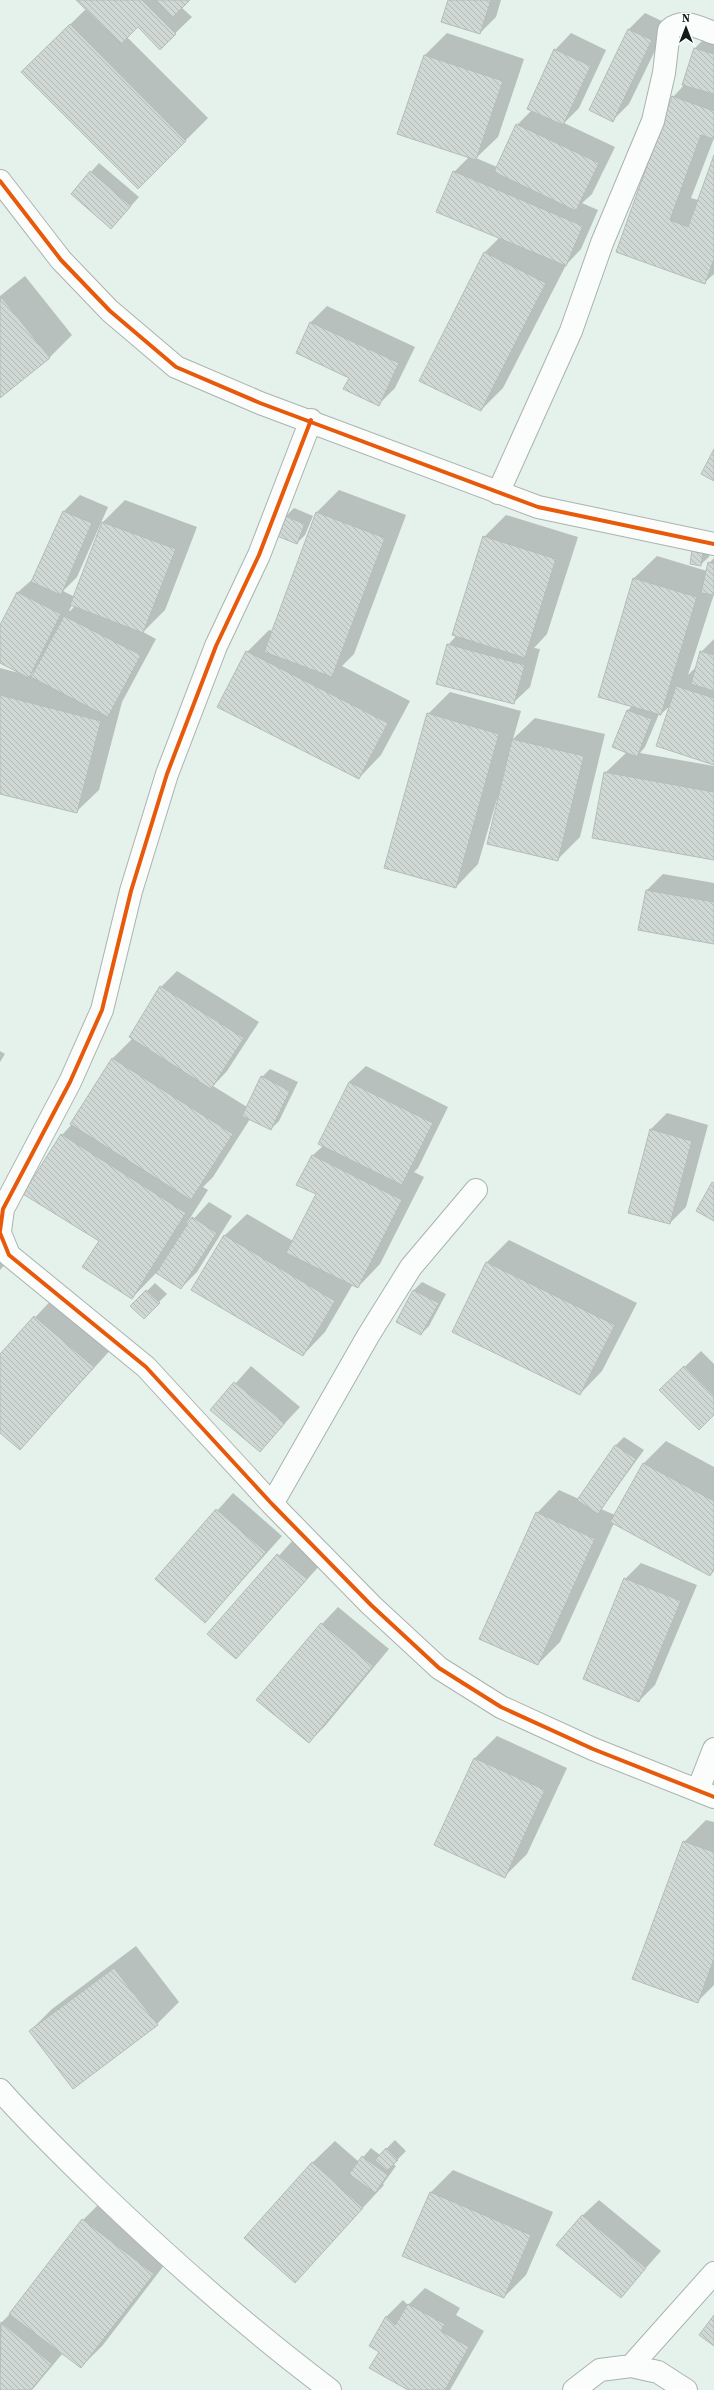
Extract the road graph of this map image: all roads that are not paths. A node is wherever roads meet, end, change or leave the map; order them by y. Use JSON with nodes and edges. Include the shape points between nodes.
{"nodes":[{"id":1,"x":714,"y":33,"type":"edge"},
{"id":2,"x":0,"y":181,"type":"edge"},
{"id":3,"x":311,"y":420,"type":"junction"},
{"id":4,"x":498,"y":493,"type":"junction"},
{"id":5,"x":714,"y":544,"type":"edge"},
{"id":6,"x":476,"y":1190,"type":"dead end"},
{"id":7,"x":2,"y":1209,"type":"edge"},
{"id":8,"x":0,"y":1232,"type":"edge"},
{"id":9,"x":272,"y":1504,"type":"junction"},
{"id":10,"x":714,"y":1749,"type":"edge"},
{"id":11,"x":706,"y":1793,"type":"edge"},
{"id":12,"x":0,"y":2090,"type":"edge"},
{"id":13,"x":714,"y":2273,"type":"edge"},
{"id":14,"x":631,"y":2366,"type":"junction"},
{"id":15,"x":330,"y":2390,"type":"edge"},
{"id":16,"x":574,"y":2390,"type":"edge"},
{"id":17,"x":686,"y":2390,"type":"edge"}],
"edges":[{"from":1,"to":4,"type":"street","via":[[686,23],[676,24],[669,30],[664,73],[653,121],[602,243],[571,331]]},
{"from":2,"to":3,"type":"street","via":[[61,260],[110,311],[176,367],[260,403]]},
{"from":3,"to":4,"type":"street","via":[[402,458]]},
{"from":3,"to":7,"type":"street","via":[[259,555],[216,646],[167,774],[131,891],[102,1010],[70,1082]]},
{"from":4,"to":5,"type":"street","via":[[538,507]]},
{"from":6,"to":9,"type":"street","via":[[411,1267],[368,1336]]},
{"from":7,"to":8,"type":"street"},
{"from":8,"to":9,"type":"street","via":[[9,1255],[146,1367]]},
{"from":9,"to":11,"type":"street","via":[[371,1605],[439,1668],[501,1707],[593,1749]]},
{"from":10,"to":11,"type":"street"},
{"from":12,"to":15,"type":"street","via":[[28,2122],[168,2258]]},
{"from":13,"to":14,"type":"street"},
{"from":14,"to":16,"type":"street","via":[[600,2370]]},
{"from":14,"to":17,"type":"street","via":[[658,2372]]}]}
